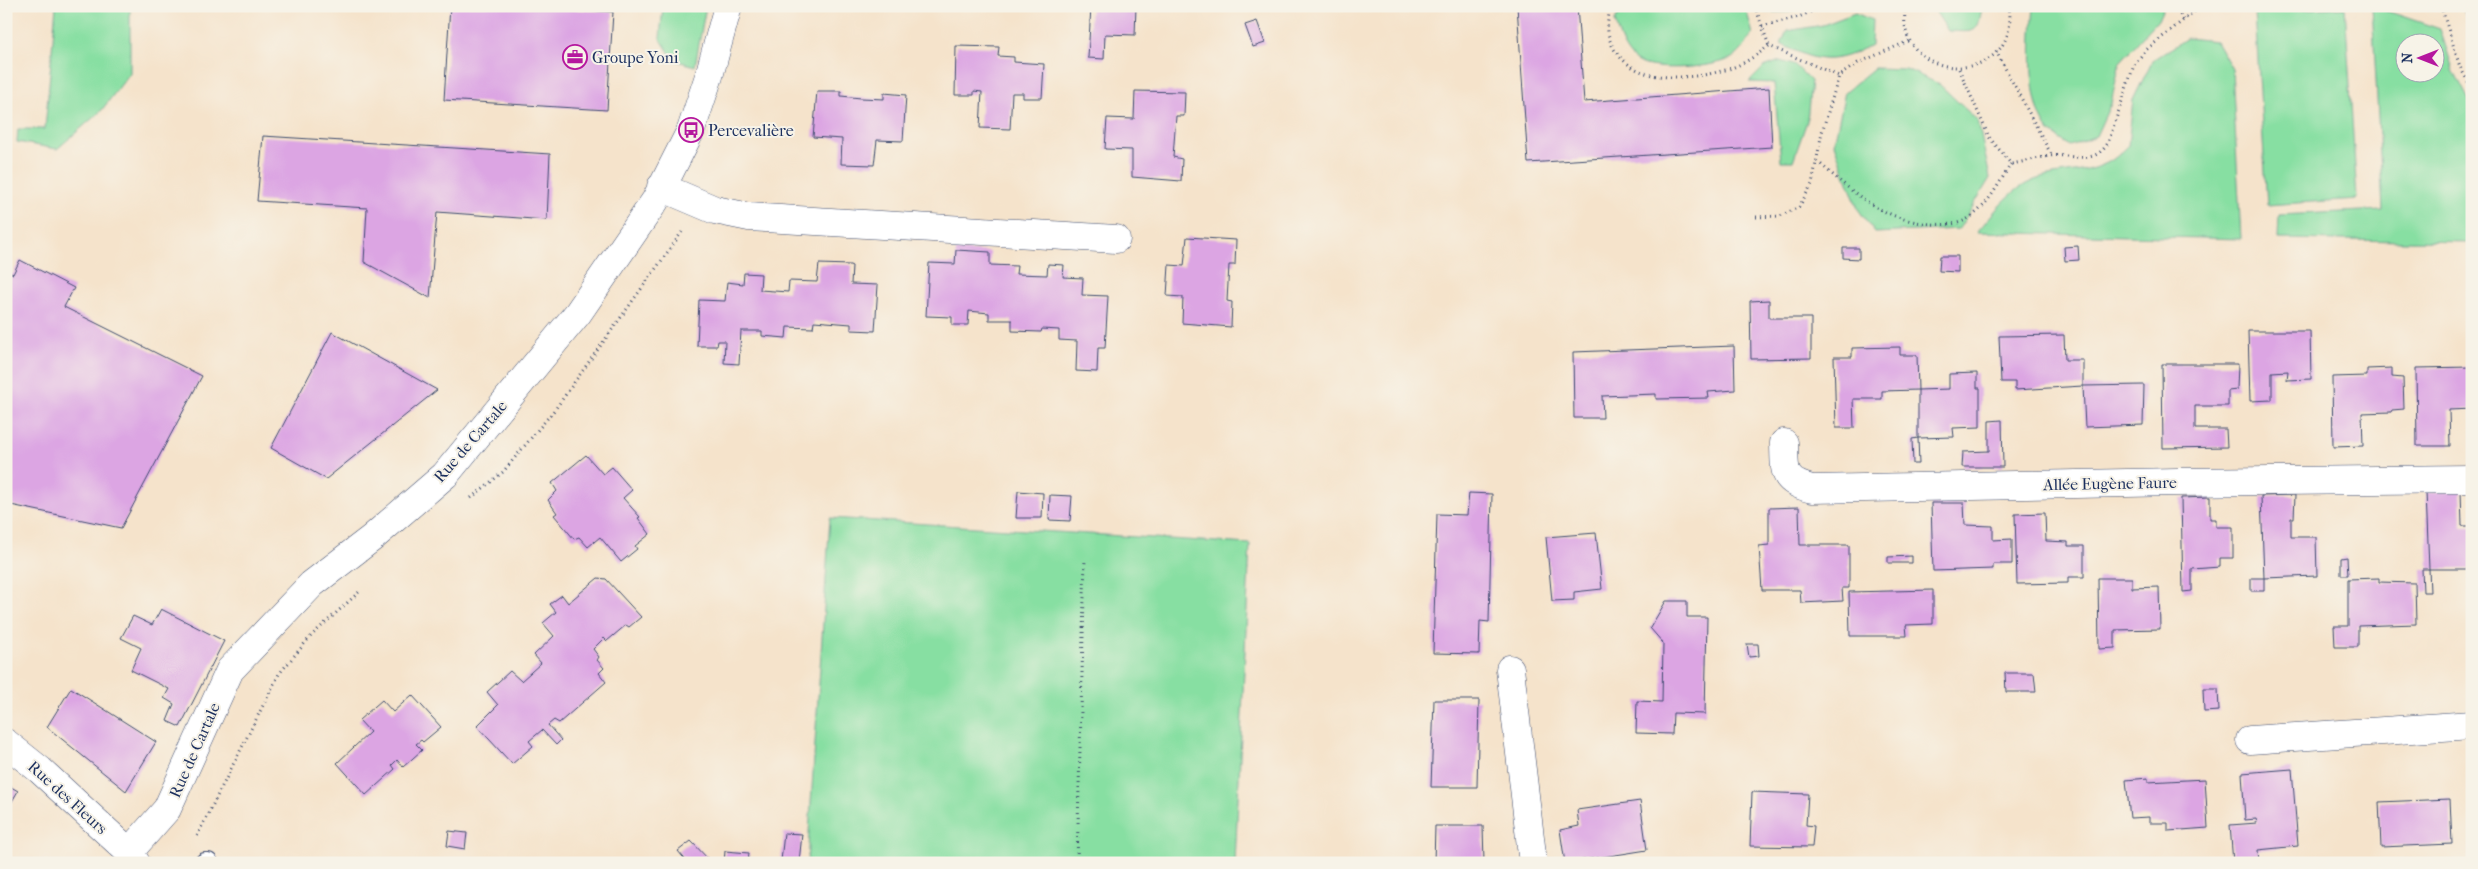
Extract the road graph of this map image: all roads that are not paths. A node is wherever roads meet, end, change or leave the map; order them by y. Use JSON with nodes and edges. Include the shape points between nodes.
{"nodes":[{"id":1,"x":728,"y":6,"type":"edge"},
{"id":2,"x":661,"y":187,"type":"junction"},
{"id":3,"x":1116,"y":239,"type":"dead end"},
{"id":4,"x":1784,"y":443,"type":"dead end"},
{"id":5,"x":2472,"y":479,"type":"edge"},
{"id":6,"x":1510,"y":669,"type":"dead end"},
{"id":7,"x":2472,"y":725,"type":"edge"},
{"id":8,"x":2250,"y":740,"type":"dead end"},
{"id":9,"x":6,"y":743,"type":"edge"},
{"id":10,"x":133,"y":857,"type":"edge"},
{"id":11,"x":1533,"y":863,"type":"edge"}],
"edges":[{"from":1,"to":2,"type":"street","name":"Rue de Cartale","via":[[692,130]]},
{"from":2,"to":3,"type":"street","via":[[715,210],[749,217]]},
{"from":2,"to":10,"type":"street","name":"Rue de Cartale","via":[[578,313],[445,475],[312,584],[230,670],[167,809]]},
{"from":4,"to":5,"type":"street","name":"Allée Eugène Faure","via":[[1786,474],[1795,485],[1812,489]]},
{"from":6,"to":11,"type":"street"},
{"from":7,"to":8,"type":"street"},
{"from":9,"to":10,"type":"street","name":"Rue des Fleurs","via":[[40,770]]}]}
